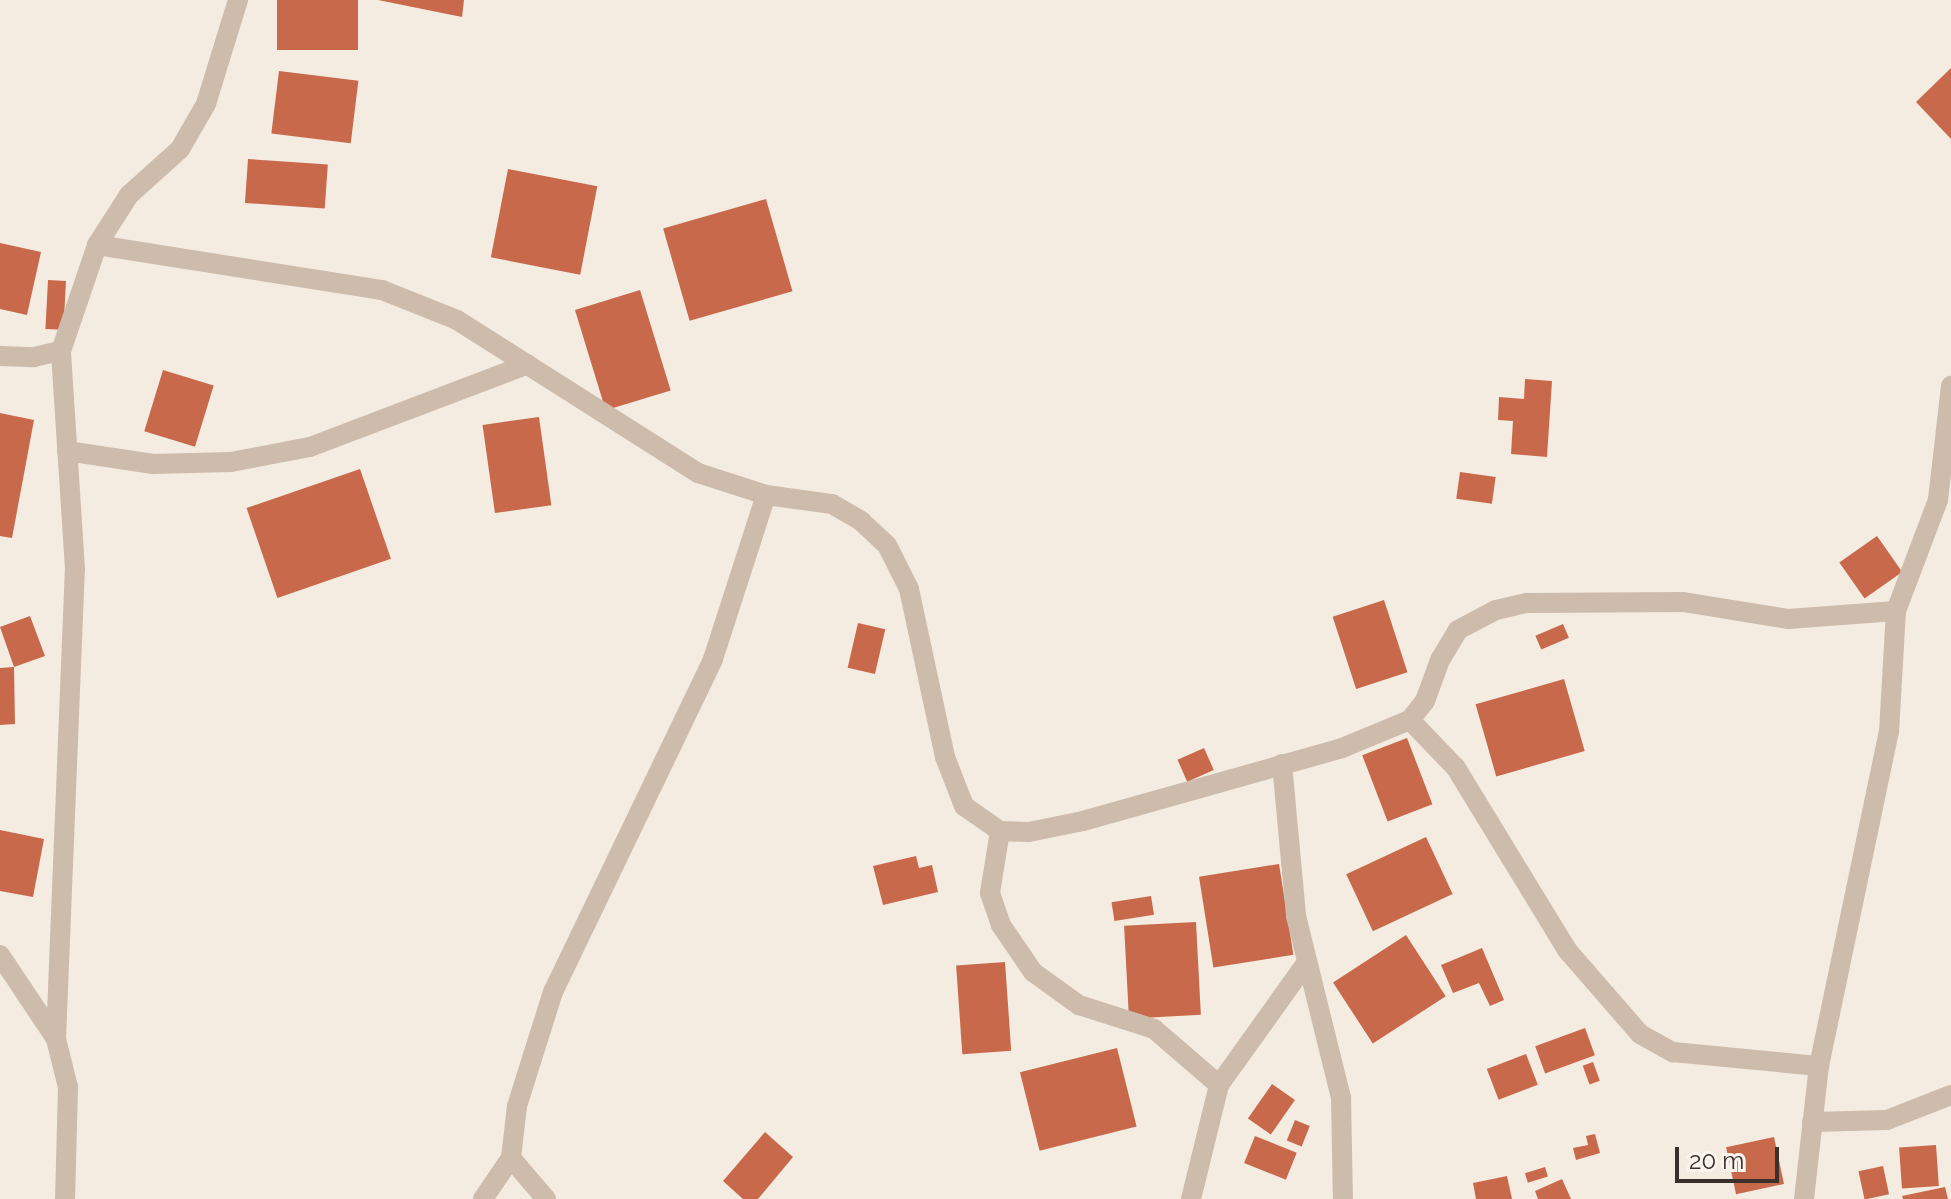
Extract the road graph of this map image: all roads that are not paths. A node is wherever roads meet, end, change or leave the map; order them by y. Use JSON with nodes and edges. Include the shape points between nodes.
{"nodes":[{"id":1,"x":238,"y":0,"type":"edge"},
{"id":2,"x":97,"y":245,"type":"junction"},
{"id":3,"x":61,"y":351,"type":"junction"},
{"id":4,"x":0,"y":356,"type":"edge"},
{"id":5,"x":528,"y":364,"type":"junction"},
{"id":6,"x":1951,"y":386,"type":"edge"},
{"id":7,"x":67,"y":451,"type":"junction"},
{"id":8,"x":766,"y":495,"type":"junction"},
{"id":9,"x":1896,"y":611,"type":"junction"},
{"id":10,"x":1410,"y":720,"type":"junction"},
{"id":11,"x":1282,"y":764,"type":"junction"},
{"id":12,"x":1000,"y":831,"type":"junction"},
{"id":13,"x":0,"y":955,"type":"edge"},
{"id":14,"x":1305,"y":965,"type":"junction"},
{"id":15,"x":56,"y":1039,"type":"junction"},
{"id":16,"x":1819,"y":1066,"type":"junction"},
{"id":17,"x":1219,"y":1085,"type":"junction"},
{"id":18,"x":1951,"y":1095,"type":"edge"},
{"id":19,"x":1812,"y":1122,"type":"junction"},
{"id":20,"x":511,"y":1158,"type":"junction"},
{"id":21,"x":65,"y":1199,"type":"edge"},
{"id":22,"x":483,"y":1199,"type":"edge"},
{"id":23,"x":546,"y":1199,"type":"edge"},
{"id":24,"x":1191,"y":1199,"type":"edge"},
{"id":25,"x":1343,"y":1199,"type":"edge"},
{"id":26,"x":1804,"y":1199,"type":"edge"}],
"edges":[{"from":1,"to":2,"type":"street","via":[[199,116],[180,149],[129,195]]},
{"from":2,"to":3,"type":"street"},
{"from":2,"to":5,"type":"street","via":[[382,290],[457,320]]},
{"from":3,"to":4,"type":"street"},
{"from":3,"to":7,"type":"street"},
{"from":5,"to":7,"type":"street","via":[[310,447],[244,460],[153,464]]},
{"from":5,"to":8,"type":"street","via":[[698,473]]},
{"from":6,"to":9,"type":"street","via":[[1938,500]]},
{"from":7,"to":15,"type":"street","via":[[75,569]]},
{"from":8,"to":12,"type":"street","via":[[832,504],[887,545],[909,589],[945,757],[964,806]]},
{"from":8,"to":20,"type":"street","via":[[713,659],[553,992],[517,1106]]},
{"from":9,"to":10,"type":"street","via":[[1788,619],[1683,602],[1527,603],[1496,610],[1458,630],[1425,701]]},
{"from":9,"to":16,"type":"street","via":[[1889,732]]},
{"from":10,"to":11,"type":"street"},
{"from":10,"to":16,"type":"street","via":[[1456,768],[1567,950],[1640,1034],[1673,1052]]},
{"from":11,"to":12,"type":"street","via":[[1083,821],[1029,832]]},
{"from":11,"to":14,"type":"street"},
{"from":12,"to":17,"type":"street","via":[[990,893],[1001,925],[1033,972],[1079,1005],[1154,1029]]},
{"from":13,"to":15,"type":"street"},
{"from":14,"to":17,"type":"street"},
{"from":14,"to":25,"type":"street","via":[[1341,1098]]},
{"from":15,"to":21,"type":"street","via":[[69,1100]]},
{"from":16,"to":19,"type":"street"},
{"from":17,"to":24,"type":"street"},
{"from":18,"to":19,"type":"street","via":[[1887,1120]]},
{"from":19,"to":26,"type":"street"},
{"from":20,"to":22,"type":"street"},
{"from":20,"to":23,"type":"street"}]}
